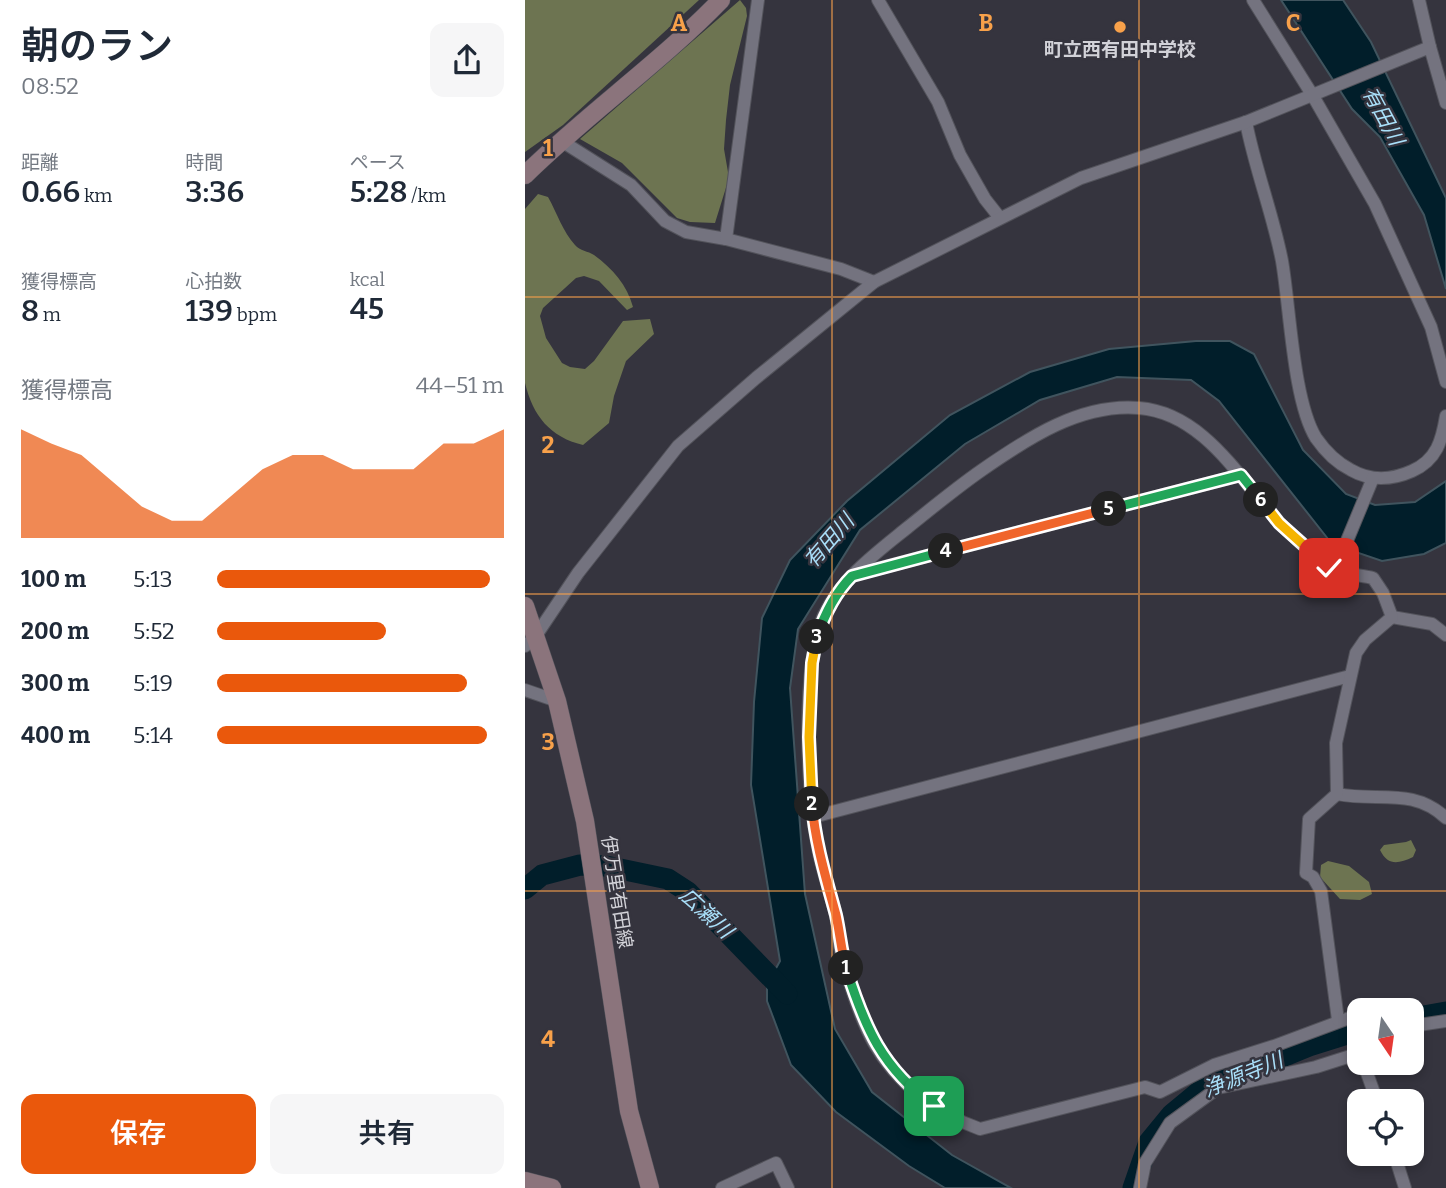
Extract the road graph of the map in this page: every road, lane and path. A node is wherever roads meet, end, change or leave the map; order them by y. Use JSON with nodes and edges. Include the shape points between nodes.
{"nodes":[{"id":1,"x":721,"y":0,"type":"edge"},
{"id":2,"x":758,"y":0,"type":"edge"},
{"id":3,"x":878,"y":0,"type":"edge"},
{"id":4,"x":1253,"y":0,"type":"edge"},
{"id":5,"x":1419,"y":0,"type":"edge"},
{"id":6,"x":1430,"y":47,"type":"junction"},
{"id":7,"x":1313,"y":96,"type":"junction"},
{"id":8,"x":1446,"y":103,"type":"edge"},
{"id":9,"x":1246,"y":122,"type":"junction"},
{"id":10,"x":560,"y":140,"type":"junction"},
{"id":11,"x":525,"y":175,"type":"edge"},
{"id":12,"x":1000,"y":218,"type":"junction"},
{"id":13,"x":726,"y":239,"type":"junction"},
{"id":14,"x":874,"y":282,"type":"junction"},
{"id":15,"x":1446,"y":382,"type":"edge"},
{"id":16,"x":1446,"y":416,"type":"edge"},
{"id":17,"x":1241,"y":475,"type":"junction"},
{"id":18,"x":1373,"y":478,"type":"junction"},
{"id":19,"x":1329,"y":568,"type":"junction"},
{"id":20,"x":852,"y":576,"type":"junction"},
{"id":21,"x":525,"y":606,"type":"edge"},
{"id":22,"x":1392,"y":617,"type":"junction"},
{"id":23,"x":1446,"y":635,"type":"edge"},
{"id":24,"x":530,"y":641,"type":"edge"},
{"id":25,"x":1350,"y":676,"type":"junction"},
{"id":26,"x":525,"y":690,"type":"edge"},
{"id":27,"x":557,"y":701,"type":"junction"},
{"id":28,"x":1337,"y":794,"type":"junction"},
{"id":29,"x":813,"y":817,"type":"junction"},
{"id":30,"x":1446,"y":818,"type":"edge"},
{"id":31,"x":1347,"y":1018,"type":"edge"},
{"id":32,"x":1338,"y":1020,"type":"junction"},
{"id":33,"x":1446,"y":1021,"type":"edge"},
{"id":34,"x":1425,"y":1024,"type":"edge"},
{"id":35,"x":1347,"y":1057,"type":"edge"},
{"id":36,"x":1398,"y":1166,"type":"edge"},
{"id":37,"x":525,"y":1181,"type":"edge"},
{"id":38,"x":552,"y":1188,"type":"edge"},
{"id":39,"x":650,"y":1188,"type":"edge"},
{"id":40,"x":722,"y":1188,"type":"edge"},
{"id":41,"x":788,"y":1188,"type":"edge"},
{"id":42,"x":1140,"y":1188,"type":"edge"},
{"id":43,"x":1405,"y":1188,"type":"edge"}],
"edges":[{"from":1,"to":10,"type":"main road"},
{"from":2,"to":13,"type":"street"},
{"from":3,"to":12,"type":"street","via":[[938,102],[960,155]]},
{"from":4,"to":7,"type":"street"},
{"from":5,"to":6,"type":"street"},
{"from":6,"to":7,"type":"street"},
{"from":6,"to":8,"type":"street"},
{"from":7,"to":9,"type":"street"},
{"from":7,"to":15,"type":"street","via":[[1375,204],[1431,327]]},
{"from":9,"to":12,"type":"street","via":[[1081,178]]},
{"from":9,"to":18,"type":"street","via":[[1282,259],[1301,393],[1315,436],[1345,467]]},
{"from":10,"to":11,"type":"main road"},
{"from":10,"to":13,"type":"street","via":[[631,185],[665,221],[686,232]]},
{"from":12,"to":14,"type":"street"},
{"from":13,"to":14,"type":"street"},
{"from":14,"to":24,"type":"street","via":[[678,446]]},
{"from":16,"to":18,"type":"street","via":[[1443,437],[1430,460],[1396,477]]},
{"from":17,"to":19,"type":"street","via":[[1279,523]]},
{"from":17,"to":20,"type":"street"},
{"from":17,"to":20,"type":"street","via":[[1193,429],[1167,414],[1109,408],[1070,419],[1020,443],[959,486]]},
{"from":18,"to":19,"type":"street","via":[[1344,548]]},
{"from":19,"to":22,"type":"street","via":[[1373,578]]},
{"from":20,"to":29,"type":"street","via":[[824,616],[812,663]]},
{"from":21,"to":24,"type":"main road","name":"伊万里有田線"},
{"from":22,"to":23,"type":"street","via":[[1432,624]]},
{"from":22,"to":25,"type":"street","via":[[1364,640]]},
{"from":24,"to":27,"type":"main road","name":"伊万里有田線"},
{"from":25,"to":28,"type":"street","via":[[1336,743]]},
{"from":25,"to":29,"type":"street"},
{"from":26,"to":27,"type":"street"},
{"from":27,"to":39,"type":"main road","name":"伊万里有田線","via":[[586,821],[629,1111]]},
{"from":28,"to":30,"type":"street","via":[[1410,797],[1436,808]]},
{"from":28,"to":32,"type":"street","via":[[1309,819],[1306,873],[1321,891]]},
{"from":29,"to":32,"type":"street","via":[[839,944],[874,1043],[914,1092],[959,1122],[980,1129],[1145,1087],[1160,1092],[1214,1065]]},
{"from":31,"to":32,"type":"street"},
{"from":33,"to":34,"type":"street"},
{"from":35,"to":42,"type":"street","via":[[1218,1088],[1170,1123],[1145,1163]]},
{"from":36,"to":43,"type":"street"},
{"from":37,"to":38,"type":"main road"},
{"from":40,"to":41,"type":"street","via":[[776,1163]]}]}
